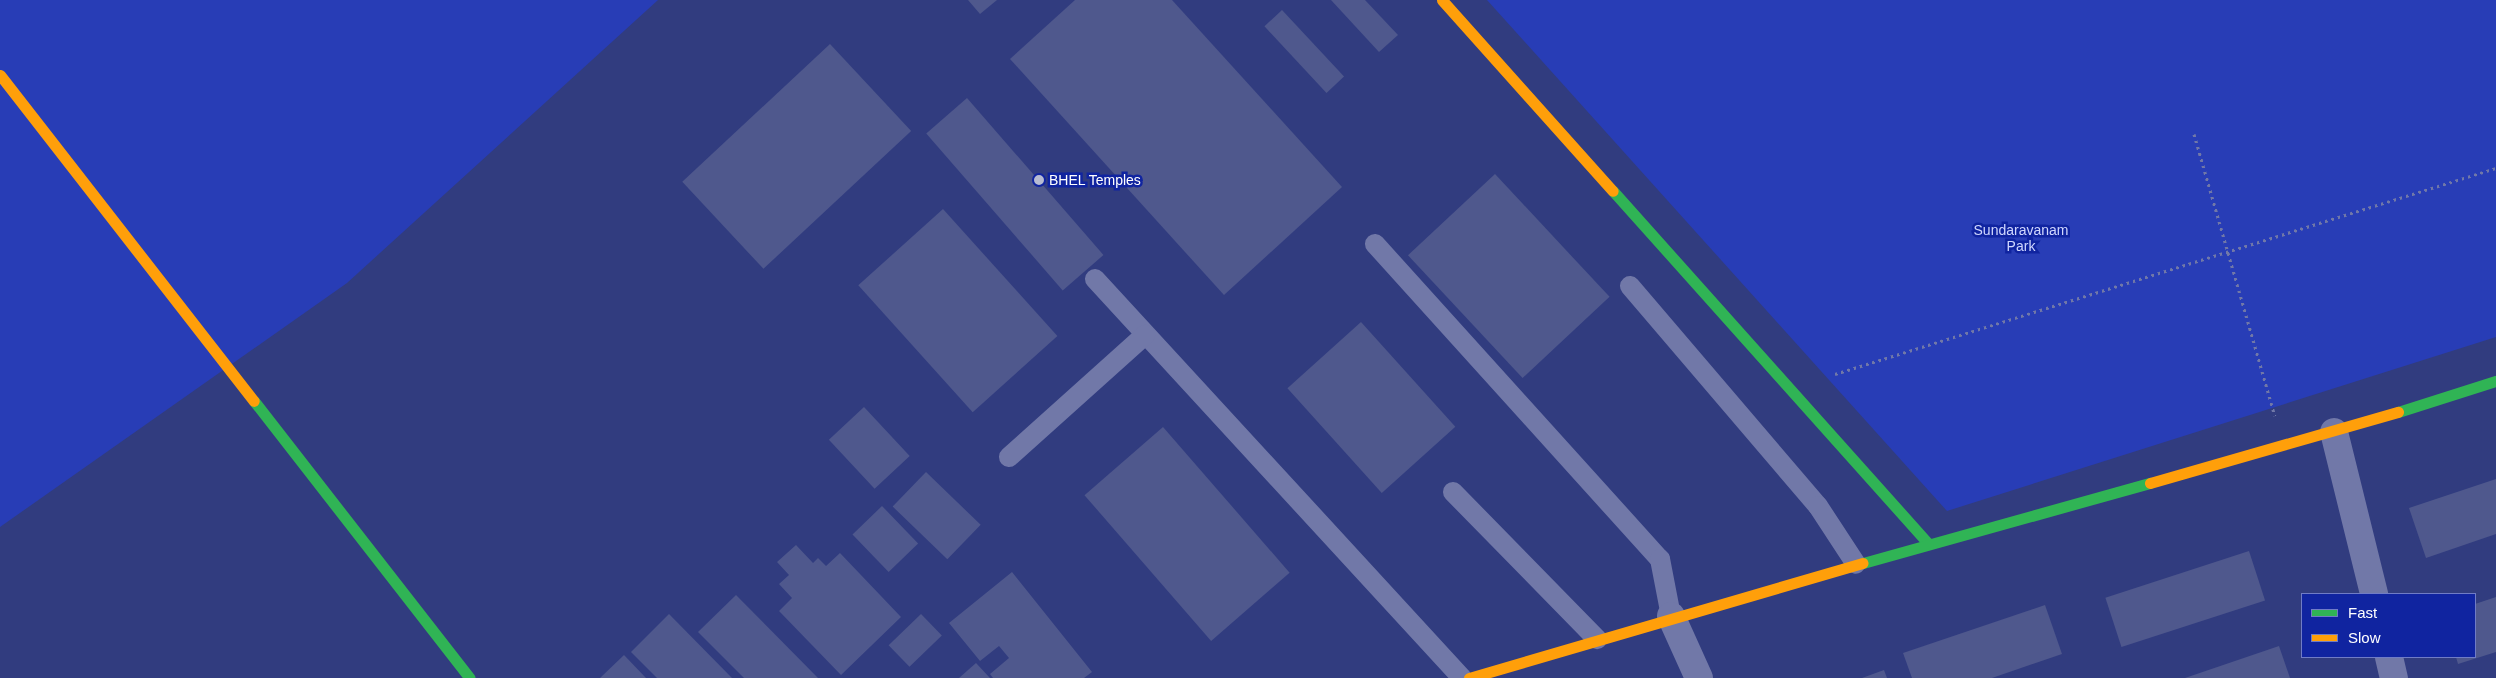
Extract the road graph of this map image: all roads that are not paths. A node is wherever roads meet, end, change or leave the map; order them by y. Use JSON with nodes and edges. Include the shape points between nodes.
{"nodes":[{"id":1,"x":1442,"y":0,"type":"edge"},
{"id":2,"x":0,"y":75,"type":"edge"},
{"id":3,"x":1375,"y":244,"type":"dead end"},
{"id":4,"x":1095,"y":279,"type":"dead end"},
{"id":5,"x":1630,"y":286,"type":"dead end"},
{"id":6,"x":1144,"y":335,"type":"junction"},
{"id":7,"x":2496,"y":381,"type":"edge"},
{"id":8,"x":2334,"y":432,"type":"junction"},
{"id":9,"x":1010,"y":457,"type":"dead end"},
{"id":10,"x":1453,"y":492,"type":"dead end"},
{"id":11,"x":1928,"y":544,"type":"junction"},
{"id":12,"x":1856,"y":564,"type":"junction"},
{"id":13,"x":2374,"y":593,"type":"edge"},
{"id":14,"x":1671,"y":616,"type":"junction"},
{"id":15,"x":1597,"y":639,"type":"junction"},
{"id":16,"x":2389,"y":658,"type":"edge"},
{"id":17,"x":470,"y":678,"type":"edge"},
{"id":18,"x":1462,"y":678,"type":"edge"},
{"id":19,"x":1469,"y":678,"type":"edge"},
{"id":20,"x":1699,"y":678,"type":"edge"},
{"id":21,"x":2394,"y":678,"type":"edge"}],
"edges":[{"from":1,"to":11,"type":"street"},
{"from":2,"to":17,"type":"street"},
{"from":3,"to":14,"type":"lane","via":[[1660,559]]},
{"from":4,"to":6,"type":"lane"},
{"from":5,"to":12,"type":"lane","via":[[1818,506]]},
{"from":6,"to":9,"type":"lane"},
{"from":6,"to":18,"type":"lane"},
{"from":7,"to":8,"type":"street"},
{"from":8,"to":11,"type":"street","via":[[2283,443]]},
{"from":8,"to":13,"type":"street"},
{"from":10,"to":15,"type":"lane"},
{"from":11,"to":12,"type":"street"},
{"from":12,"to":14,"type":"street"},
{"from":14,"to":15,"type":"street"},
{"from":14,"to":20,"type":"street"},
{"from":15,"to":19,"type":"street"},
{"from":16,"to":21,"type":"street"}]}
